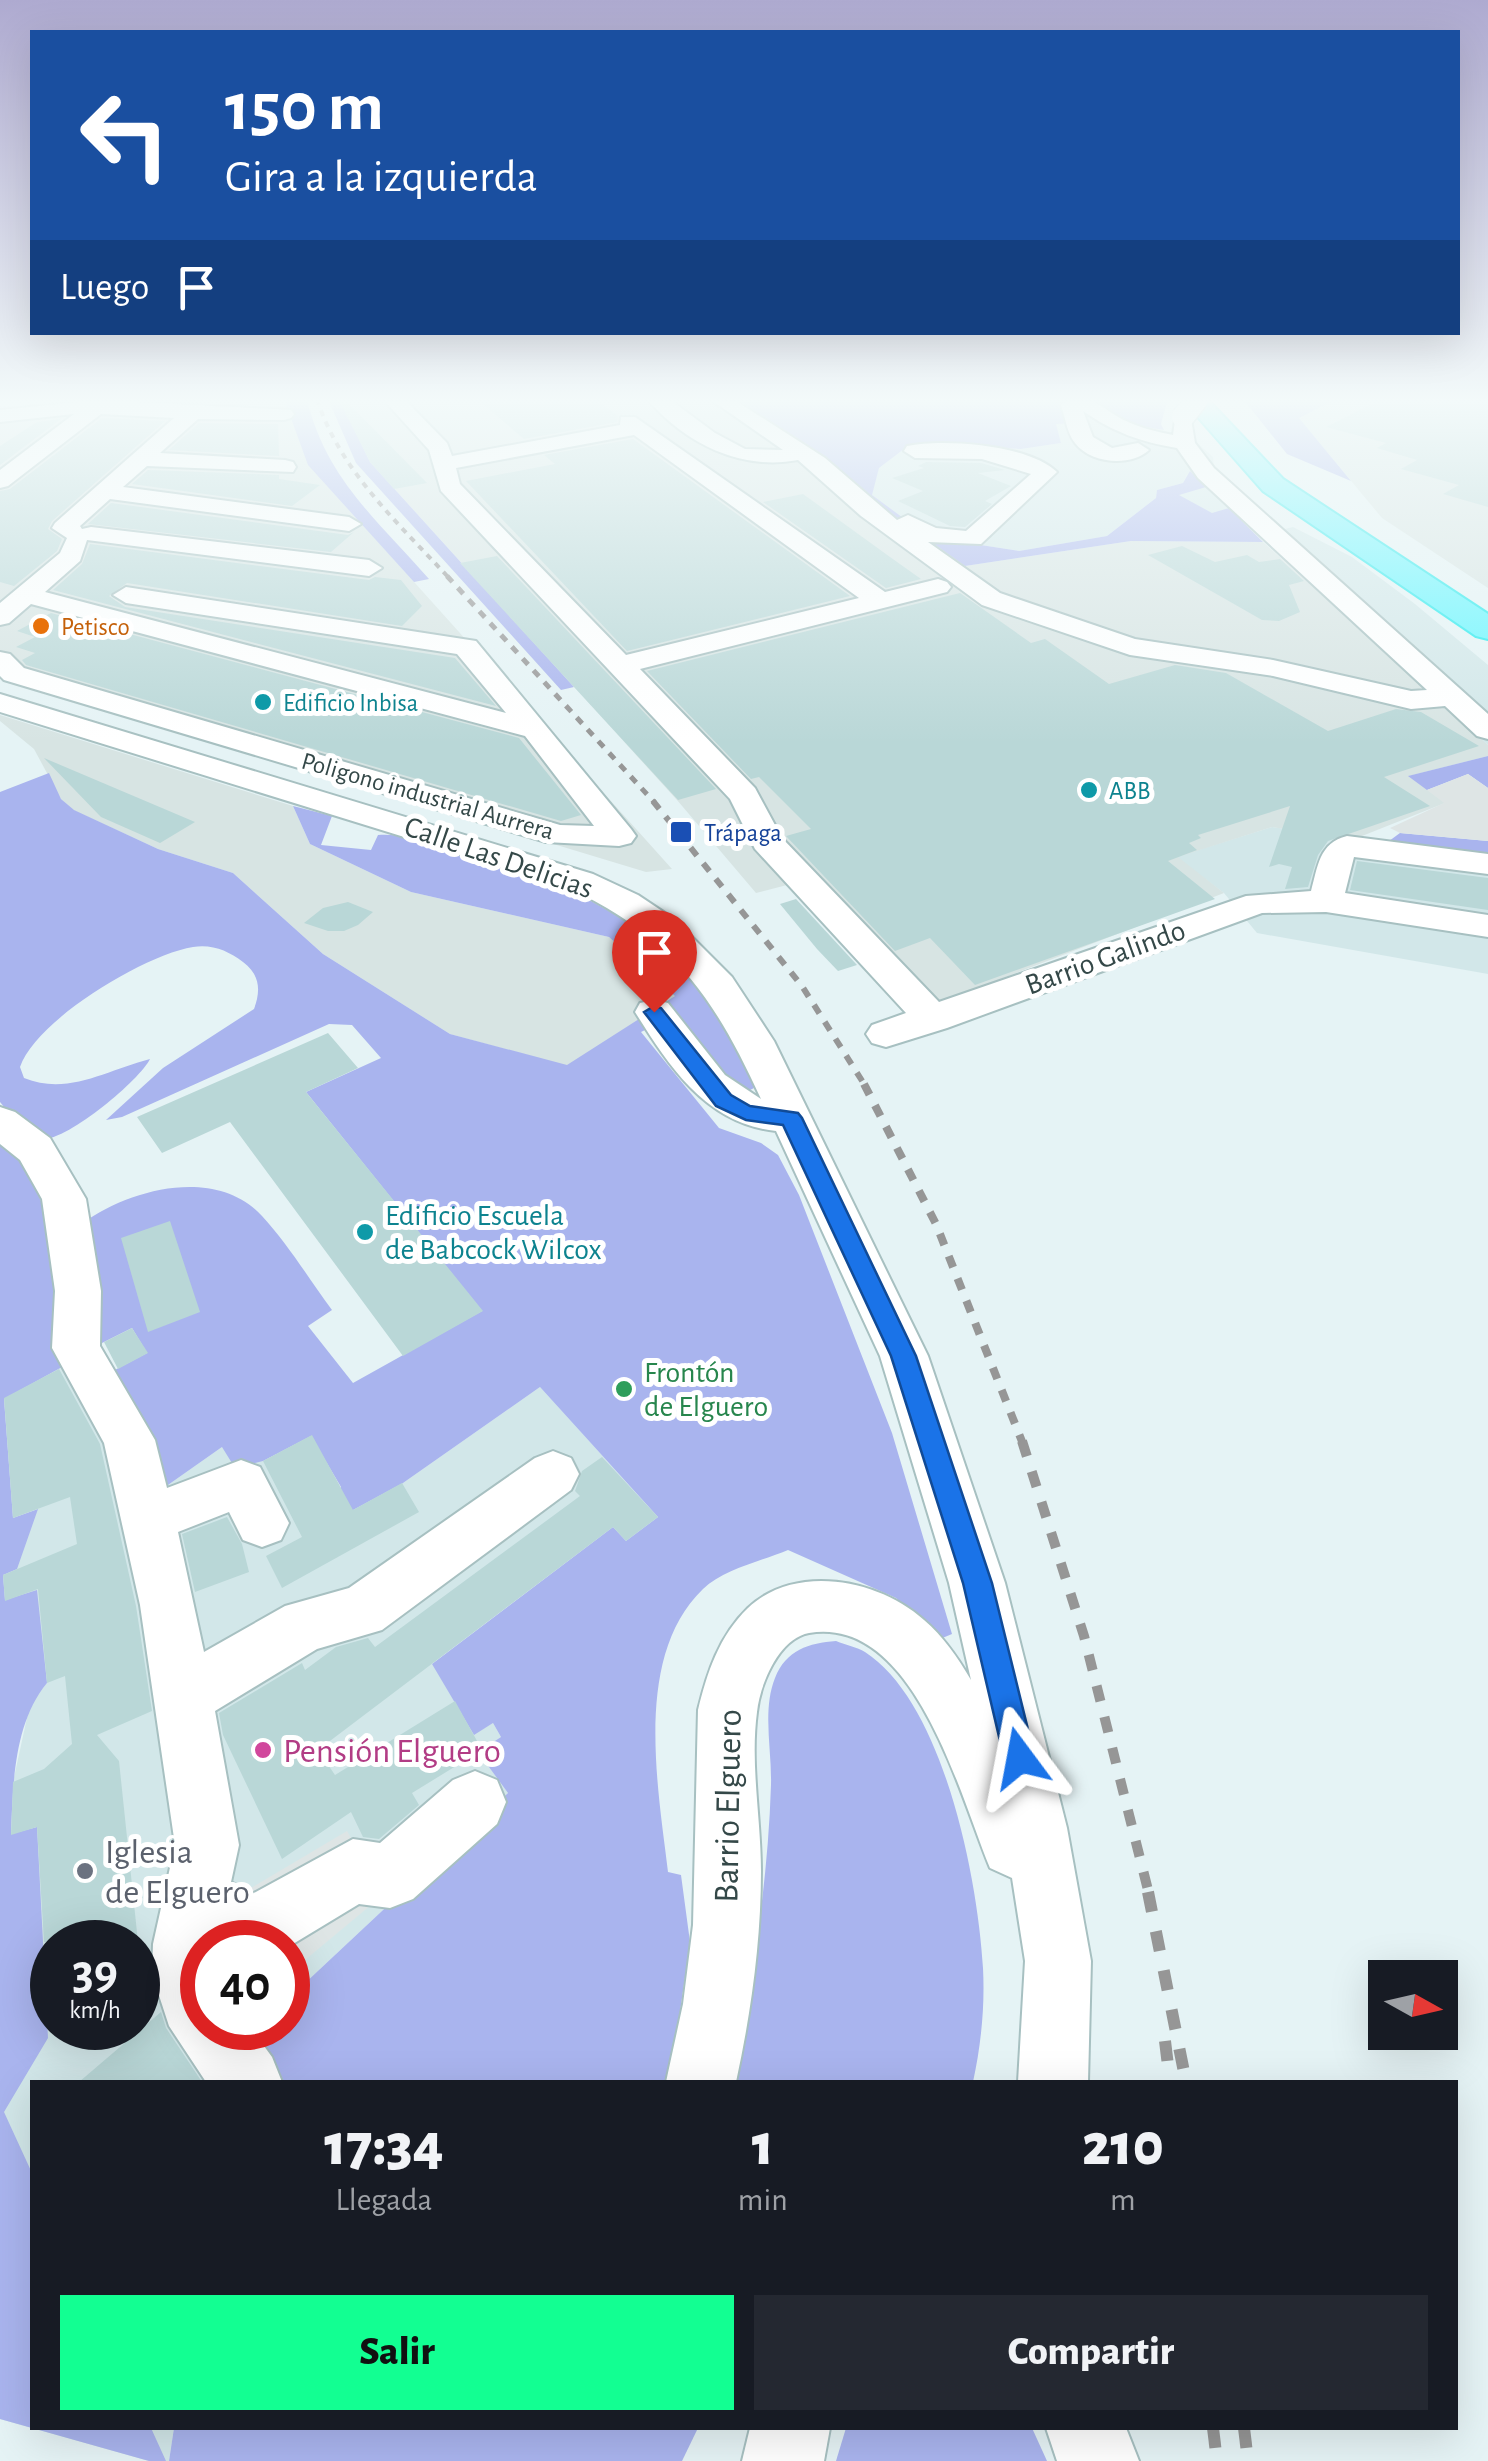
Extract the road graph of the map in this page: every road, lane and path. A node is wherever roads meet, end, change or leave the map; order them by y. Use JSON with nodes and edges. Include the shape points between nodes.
{"nodes":[{"id":1,"x":81,"y":514,"type":"edge"},
{"id":2,"x":272,"y":514,"type":"edge"},
{"id":3,"x":476,"y":514,"type":"edge"},
{"id":4,"x":758,"y":514,"type":"edge"},
{"id":5,"x":876,"y":514,"type":"edge"},
{"id":6,"x":895,"y":514,"type":"edge"},
{"id":7,"x":1000,"y":514,"type":"edge"},
{"id":8,"x":1252,"y":514,"type":"edge"},
{"id":9,"x":1312,"y":514,"type":"edge"},
{"id":10,"x":1342,"y":514,"type":"edge"},
{"id":11,"x":349,"y":524,"type":"dead end"},
{"id":12,"x":80,"y":536,"type":"junction"},
{"id":13,"x":369,"y":568,"type":"dead end"},
{"id":14,"x":39,"y":584,"type":"junction"},
{"id":15,"x":938,"y":586,"type":"dead end"},
{"id":16,"x":880,"y":601,"type":"junction"},
{"id":17,"x":1488,"y":606,"type":"edge"},
{"id":18,"x":0,"y":617,"type":"edge"},
{"id":19,"x":395,"y":626,"type":"dead end"},
{"id":20,"x":1488,"y":629,"type":"edge"},
{"id":21,"x":0,"y":637,"type":"edge"},
{"id":22,"x":0,"y":656,"type":"edge"},
{"id":23,"x":622,"y":665,"type":"junction"},
{"id":24,"x":1452,"y":697,"type":"junction"},
{"id":25,"x":0,"y":702,"type":"edge"},
{"id":26,"x":536,"y":730,"type":"junction"},
{"id":27,"x":1488,"y":730,"type":"edge"},
{"id":28,"x":1488,"y":864,"type":"edge"},
{"id":29,"x":1326,"y":901,"type":"junction"},
{"id":30,"x":1488,"y":926,"type":"edge"},
{"id":31,"x":654,"y":1012,"type":"dead end"},
{"id":32,"x":933,"y":1019,"type":"junction"},
{"id":33,"x":886,"y":1034,"type":"dead end"},
{"id":34,"x":791,"y":1118,"type":"junction"},
{"id":35,"x":0,"y":1122,"type":"edge"},
{"id":36,"x":228,"y":1457,"type":"dead end"},
{"id":37,"x":552,"y":1474,"type":"dead end"},
{"id":38,"x":146,"y":1512,"type":"junction"},
{"id":39,"x":262,"y":1522,"type":"dead end"},
{"id":40,"x":182,"y":1698,"type":"junction"},
{"id":41,"x":475,"y":1802,"type":"dead end"},
{"id":42,"x":198,"y":1895,"type":"junction"},
{"id":43,"x":192,"y":1920,"type":"edge"},
{"id":44,"x":225,"y":2050,"type":"edge"},
{"id":45,"x":246,"y":2080,"type":"edge"},
{"id":46,"x":701,"y":2080,"type":"edge"},
{"id":47,"x":1050,"y":2080,"type":"edge"},
{"id":48,"x":1050,"y":2080,"type":"edge"},
{"id":49,"x":790,"y":2430,"type":"edge"},
{"id":50,"x":1087,"y":2430,"type":"edge"},
{"id":51,"x":783,"y":2461,"type":"edge"},
{"id":52,"x":1098,"y":2461,"type":"edge"}],
"edges":[{"from":1,"to":12,"type":"street","via":[[64,528]]},
{"from":2,"to":11,"type":"street"},
{"from":3,"to":23,"type":"street"},
{"from":4,"to":16,"type":"street"},
{"from":5,"to":24,"type":"street","via":[[991,599],[1130,648],[1274,668],[1412,700]]},
{"from":6,"to":7,"type":"street","via":[[930,536],[972,539]]},
{"from":8,"to":24,"type":"street"},
{"from":9,"to":20,"type":"highway"},
{"from":10,"to":17,"type":"highway"},
{"from":12,"to":13,"type":"street"},
{"from":12,"to":14,"type":"street","via":[[71,556]]},
{"from":14,"to":18,"type":"street"},
{"from":14,"to":19,"type":"street","via":[[96,582]]},
{"from":14,"to":26,"type":"street"},
{"from":14,"to":26,"type":"street","name":"Poligono industrial Aurrera","via":[[466,646]]},
{"from":15,"to":16,"type":"street"},
{"from":16,"to":23,"type":"street"},
{"from":21,"to":22,"type":"street","name":"Poligono industrial Aurrera","via":[[9,639]]},
{"from":22,"to":26,"type":"street","name":"Poligono industrial Aurrera","via":[[14,674],[558,834],[618,836]]},
{"from":23,"to":32,"type":"street","via":[[744,795],[768,842]]},
{"from":24,"to":27,"type":"street"},
{"from":25,"to":34,"type":"street","name":"Calle Las Delicias","via":[[581,881],[626,902],[718,985]]},
{"from":28,"to":29,"type":"street","via":[[1348,846],[1338,853]]},
{"from":29,"to":30,"type":"street","name":"Barrio Galindo"},
{"from":29,"to":32,"type":"street","name":"Barrio Galindo","via":[[1236,908]]},
{"from":31,"to":34,"type":"street","via":[[724,1100],[746,1112]]},
{"from":32,"to":33,"type":"street","name":"Barrio Galindo"},
{"from":34,"to":47,"type":"street","name":"Calle Las Delicias","via":[[904,1356],[978,1583],[1036,1828],[1058,1961]]},
{"from":35,"to":38,"type":"street","via":[[35,1149],[64,1199],[78,1290],[76,1348],[129,1440]]},
{"from":36,"to":38,"type":"street"},
{"from":37,"to":40,"type":"street","via":[[362,1611],[305,1625]]},
{"from":38,"to":39,"type":"street","via":[[241,1483]]},
{"from":38,"to":40,"type":"street"},
{"from":40,"to":42,"type":"street","via":[[206,1845]]},
{"from":41,"to":42,"type":"street","via":[[390,1876],[353,1871],[260,1926],[227,1921]]},
{"from":42,"to":43,"type":"street"},
{"from":44,"to":45,"type":"street"},
{"from":46,"to":48,"type":"street","name":"Barrio Elguero","via":[[718,2011],[726,1906],[730,1686],[748,1645],[780,1616],[816,1604],[849,1608],[889,1626],[921,1656],[998,1796],[1028,1908]]},
{"from":49,"to":51,"type":"street"},
{"from":50,"to":52,"type":"street"}]}
